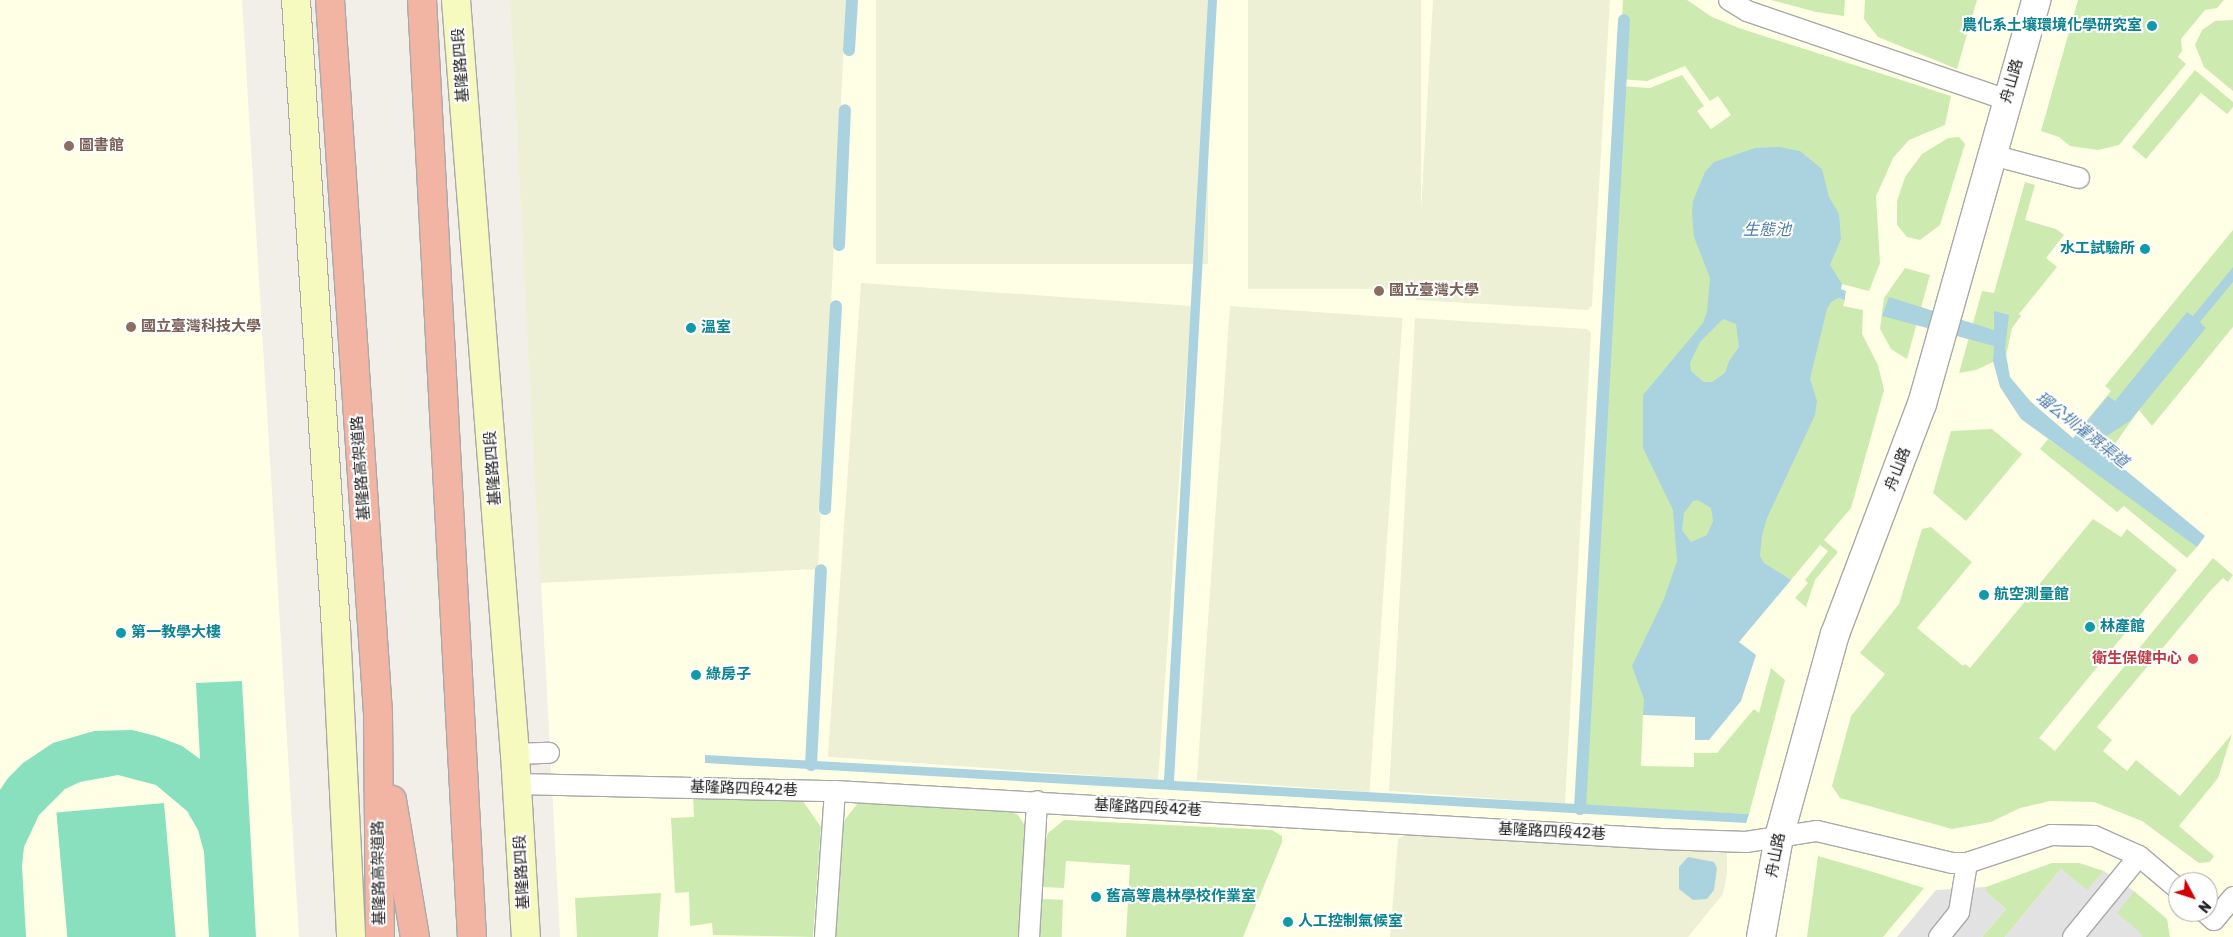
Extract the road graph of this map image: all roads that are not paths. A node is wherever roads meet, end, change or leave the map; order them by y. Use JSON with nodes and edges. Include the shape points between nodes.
{"nodes":[{"id":1,"x":296,"y":0,"type":"edge"},
{"id":2,"x":330,"y":0,"type":"edge"},
{"id":3,"x":422,"y":0,"type":"edge"},
{"id":4,"x":456,"y":0,"type":"edge"},
{"id":5,"x":1729,"y":0,"type":"edge"},
{"id":6,"x":2036,"y":0,"type":"edge"},
{"id":7,"x":2006,"y":100,"type":"junction"},
{"id":8,"x":1992,"y":155,"type":"junction"},
{"id":9,"x":2079,"y":178,"type":"dead end"},
{"id":10,"x":378,"y":714,"type":"junction"},
{"id":11,"x":549,"y":753,"type":"dead end"},
{"id":12,"x":515,"y":754,"type":"junction"},
{"id":13,"x":517,"y":784,"type":"junction"},
{"id":14,"x":835,"y":791,"type":"junction"},
{"id":15,"x":1037,"y":801,"type":"junction"},
{"id":16,"x":1779,"y":837,"type":"junction"},
{"id":17,"x":2139,"y":856,"type":"junction"},
{"id":18,"x":1967,"y":863,"type":"junction"},
{"id":19,"x":2168,"y":881,"type":"edge"},
{"id":20,"x":2233,"y":897,"type":"edge"},
{"id":21,"x":2218,"y":915,"type":"edge"},
{"id":22,"x":350,"y":937,"type":"edge"},
{"id":23,"x":380,"y":937,"type":"edge"},
{"id":24,"x":415,"y":937,"type":"edge"},
{"id":25,"x":472,"y":937,"type":"edge"},
{"id":26,"x":526,"y":937,"type":"edge"},
{"id":27,"x":825,"y":937,"type":"edge"},
{"id":28,"x":1029,"y":937,"type":"edge"},
{"id":29,"x":1761,"y":937,"type":"edge"},
{"id":30,"x":1939,"y":937,"type":"edge"},
{"id":31,"x":2073,"y":937,"type":"edge"}],
"edges":[{"from":1,"to":22,"type":"main road","via":[[336,628]]},
{"from":2,"to":10,"type":"highway","name":"基隆路高架道路"},
{"from":3,"to":25,"type":"highway"},
{"from":4,"to":12,"type":"main road","name":"基隆路四段"},
{"from":5,"to":7,"type":"lane","via":[[1747,10]]},
{"from":6,"to":7,"type":"street","name":"舟山路"},
{"from":7,"to":8,"type":"street","name":"舟山路"},
{"from":8,"to":9,"type":"lane"},
{"from":8,"to":16,"type":"street","name":"舟山路","via":[[1922,404],[1836,634]]},
{"from":10,"to":23,"type":"highway","name":"基隆路高架道路"},
{"from":10,"to":24,"type":"highway"},
{"from":11,"to":12,"type":"lane"},
{"from":12,"to":13,"type":"main road","name":"基隆路四段"},
{"from":13,"to":14,"type":"lane","name":"基隆路四段42巷"},
{"from":13,"to":26,"type":"main road","name":"基隆路四段"},
{"from":14,"to":15,"type":"lane","name":"基隆路四段42巷"},
{"from":14,"to":27,"type":"lane"},
{"from":15,"to":16,"type":"lane","name":"基隆路四段42巷","via":[[1662,839],[1746,842]]},
{"from":15,"to":28,"type":"lane"},
{"from":16,"to":18,"type":"lane","name":"基隆路四段42巷","via":[[1818,831],[1952,863]]},
{"from":16,"to":29,"type":"street","name":"舟山路"},
{"from":17,"to":18,"type":"lane","via":[[2094,836],[2051,835]]},
{"from":17,"to":19,"type":"lane"},
{"from":17,"to":31,"type":"lane"},
{"from":18,"to":30,"type":"lane","via":[[1959,912]]},
{"from":20,"to":21,"type":"lane"}]}
